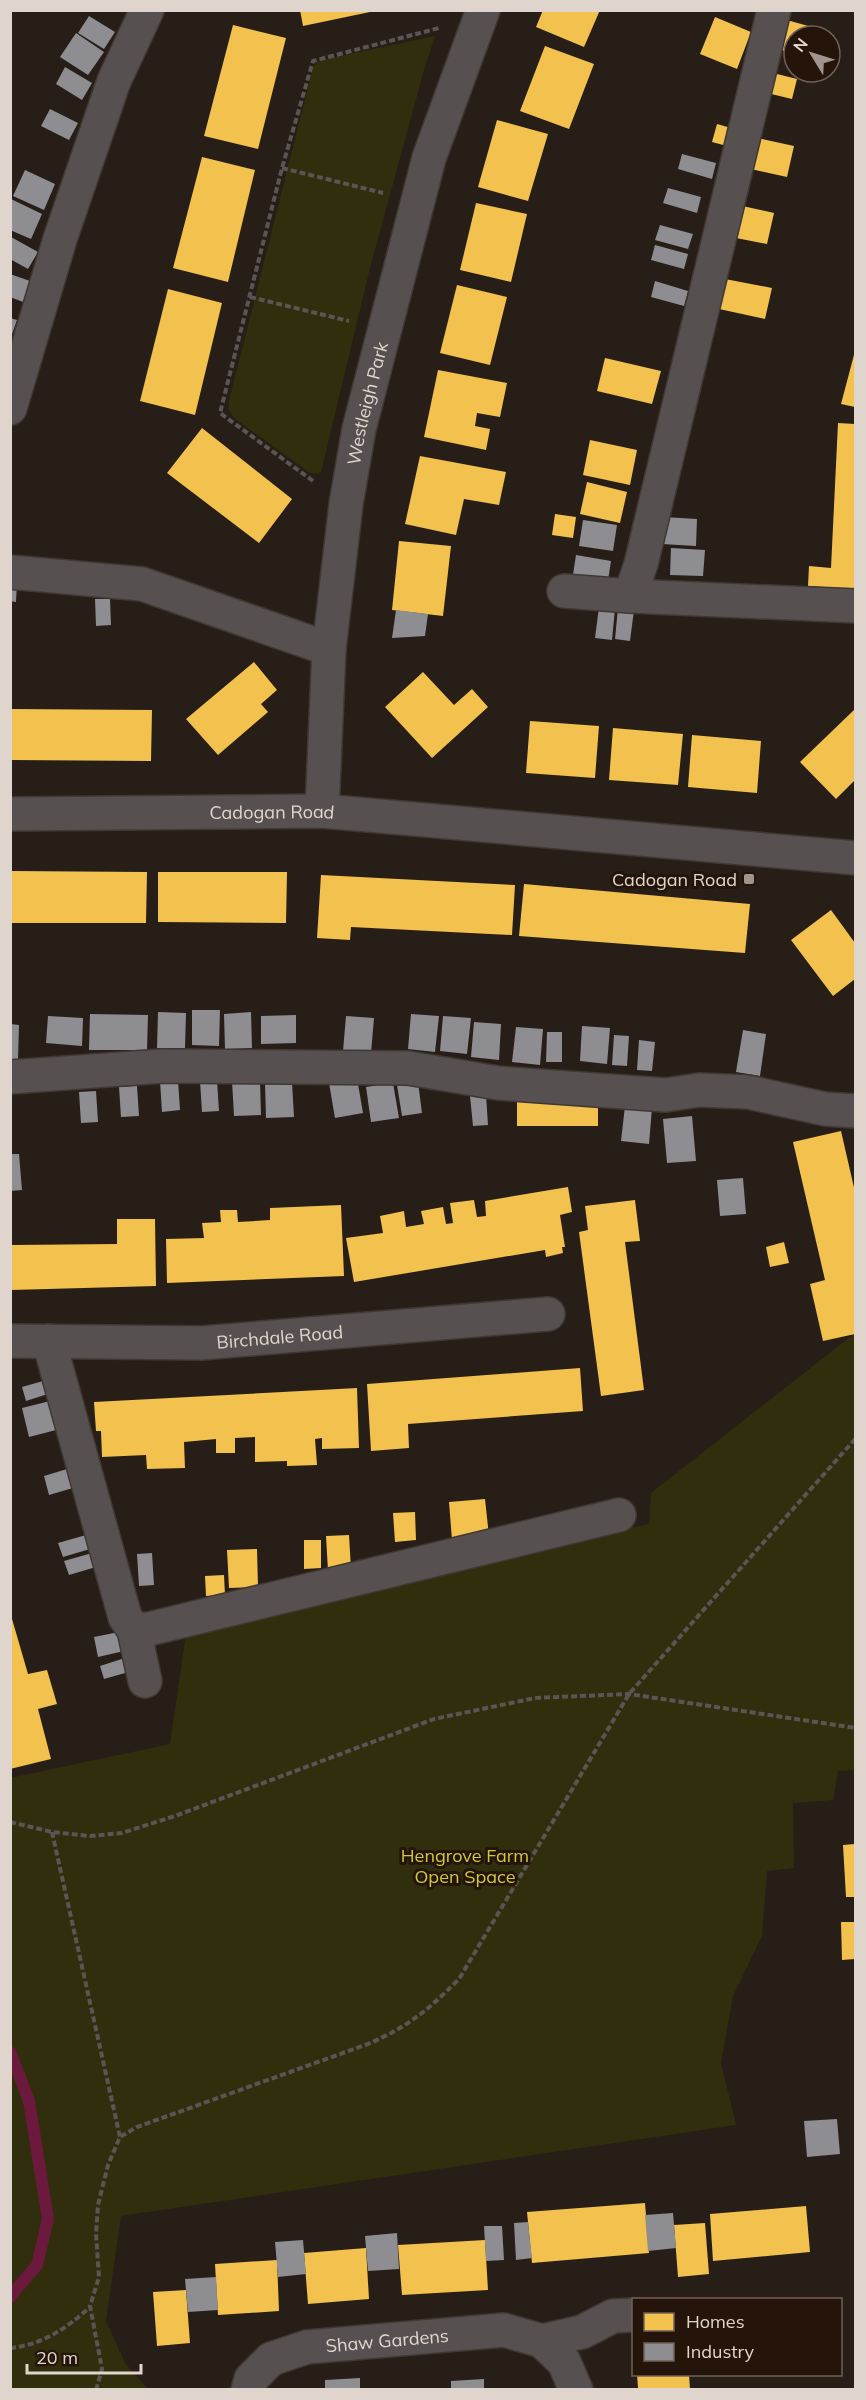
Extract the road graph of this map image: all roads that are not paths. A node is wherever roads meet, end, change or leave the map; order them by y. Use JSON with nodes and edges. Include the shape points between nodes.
{"nodes":[{"id":1,"x":147,"y":10,"type":"edge"},
{"id":2,"x":774,"y":10,"type":"edge"},
{"id":3,"x":482,"y":14,"type":"edge"},
{"id":4,"x":10,"y":408,"type":"edge"},
{"id":5,"x":10,"y":572,"type":"edge"},
{"id":6,"x":564,"y":591,"type":"dead end"},
{"id":7,"x":630,"y":596,"type":"junction"},
{"id":8,"x":855,"y":606,"type":"edge"},
{"id":9,"x":329,"y":649,"type":"junction"},
{"id":10,"x":322,"y":811,"type":"junction"},
{"id":11,"x":10,"y":814,"type":"edge"},
{"id":12,"x":855,"y":858,"type":"edge"},
{"id":13,"x":10,"y":1077,"type":"edge"},
{"id":14,"x":855,"y":1111,"type":"edge"},
{"id":15,"x":548,"y":1314,"type":"dead end"},
{"id":16,"x":10,"y":1341,"type":"edge"},
{"id":17,"x":49,"y":1341,"type":"junction"},
{"id":18,"x":619,"y":1515,"type":"dead end"},
{"id":19,"x":134,"y":1630,"type":"junction"},
{"id":20,"x":145,"y":1681,"type":"dead end"},
{"id":21,"x":632,"y":2315,"type":"edge"},
{"id":22,"x":542,"y":2341,"type":"junction"},
{"id":23,"x":248,"y":2390,"type":"edge"},
{"id":24,"x":576,"y":2390,"type":"edge"}],
"edges":[{"from":1,"to":4,"type":"street","via":[[114,81],[64,227]]},
{"from":2,"to":7,"type":"street","via":[[641,564]]},
{"from":3,"to":9,"type":"street","name":"Westleigh Park","via":[[429,158],[359,429]]},
{"from":5,"to":9,"type":"street","via":[[142,584]]},
{"from":6,"to":7,"type":"street"},
{"from":7,"to":8,"type":"street"},
{"from":9,"to":10,"type":"street","name":"Westleigh Park"},
{"from":10,"to":11,"type":"street","name":"Cadogan Road"},
{"from":10,"to":12,"type":"street","name":"Cadogan Road"},
{"from":13,"to":14,"type":"street","via":[[163,1066],[408,1068],[498,1083],[666,1095],[699,1090],[748,1092],[825,1109]]},
{"from":15,"to":17,"type":"street","name":"Birchdale Road","via":[[202,1343]]},
{"from":16,"to":17,"type":"street","name":"Birchdale Road"},
{"from":17,"to":19,"type":"street","via":[[125,1617]]},
{"from":18,"to":19,"type":"street"},
{"from":19,"to":20,"type":"street"},
{"from":21,"to":22,"type":"street","name":"Shaw Gardens","via":[[613,2316],[582,2332]]},
{"from":22,"to":23,"type":"street","name":"Shaw Gardens","via":[[504,2330],[307,2347],[271,2359],[251,2379]]},
{"from":22,"to":24,"type":"street","name":"Shaw Gardens","via":[[564,2362]]}]}
